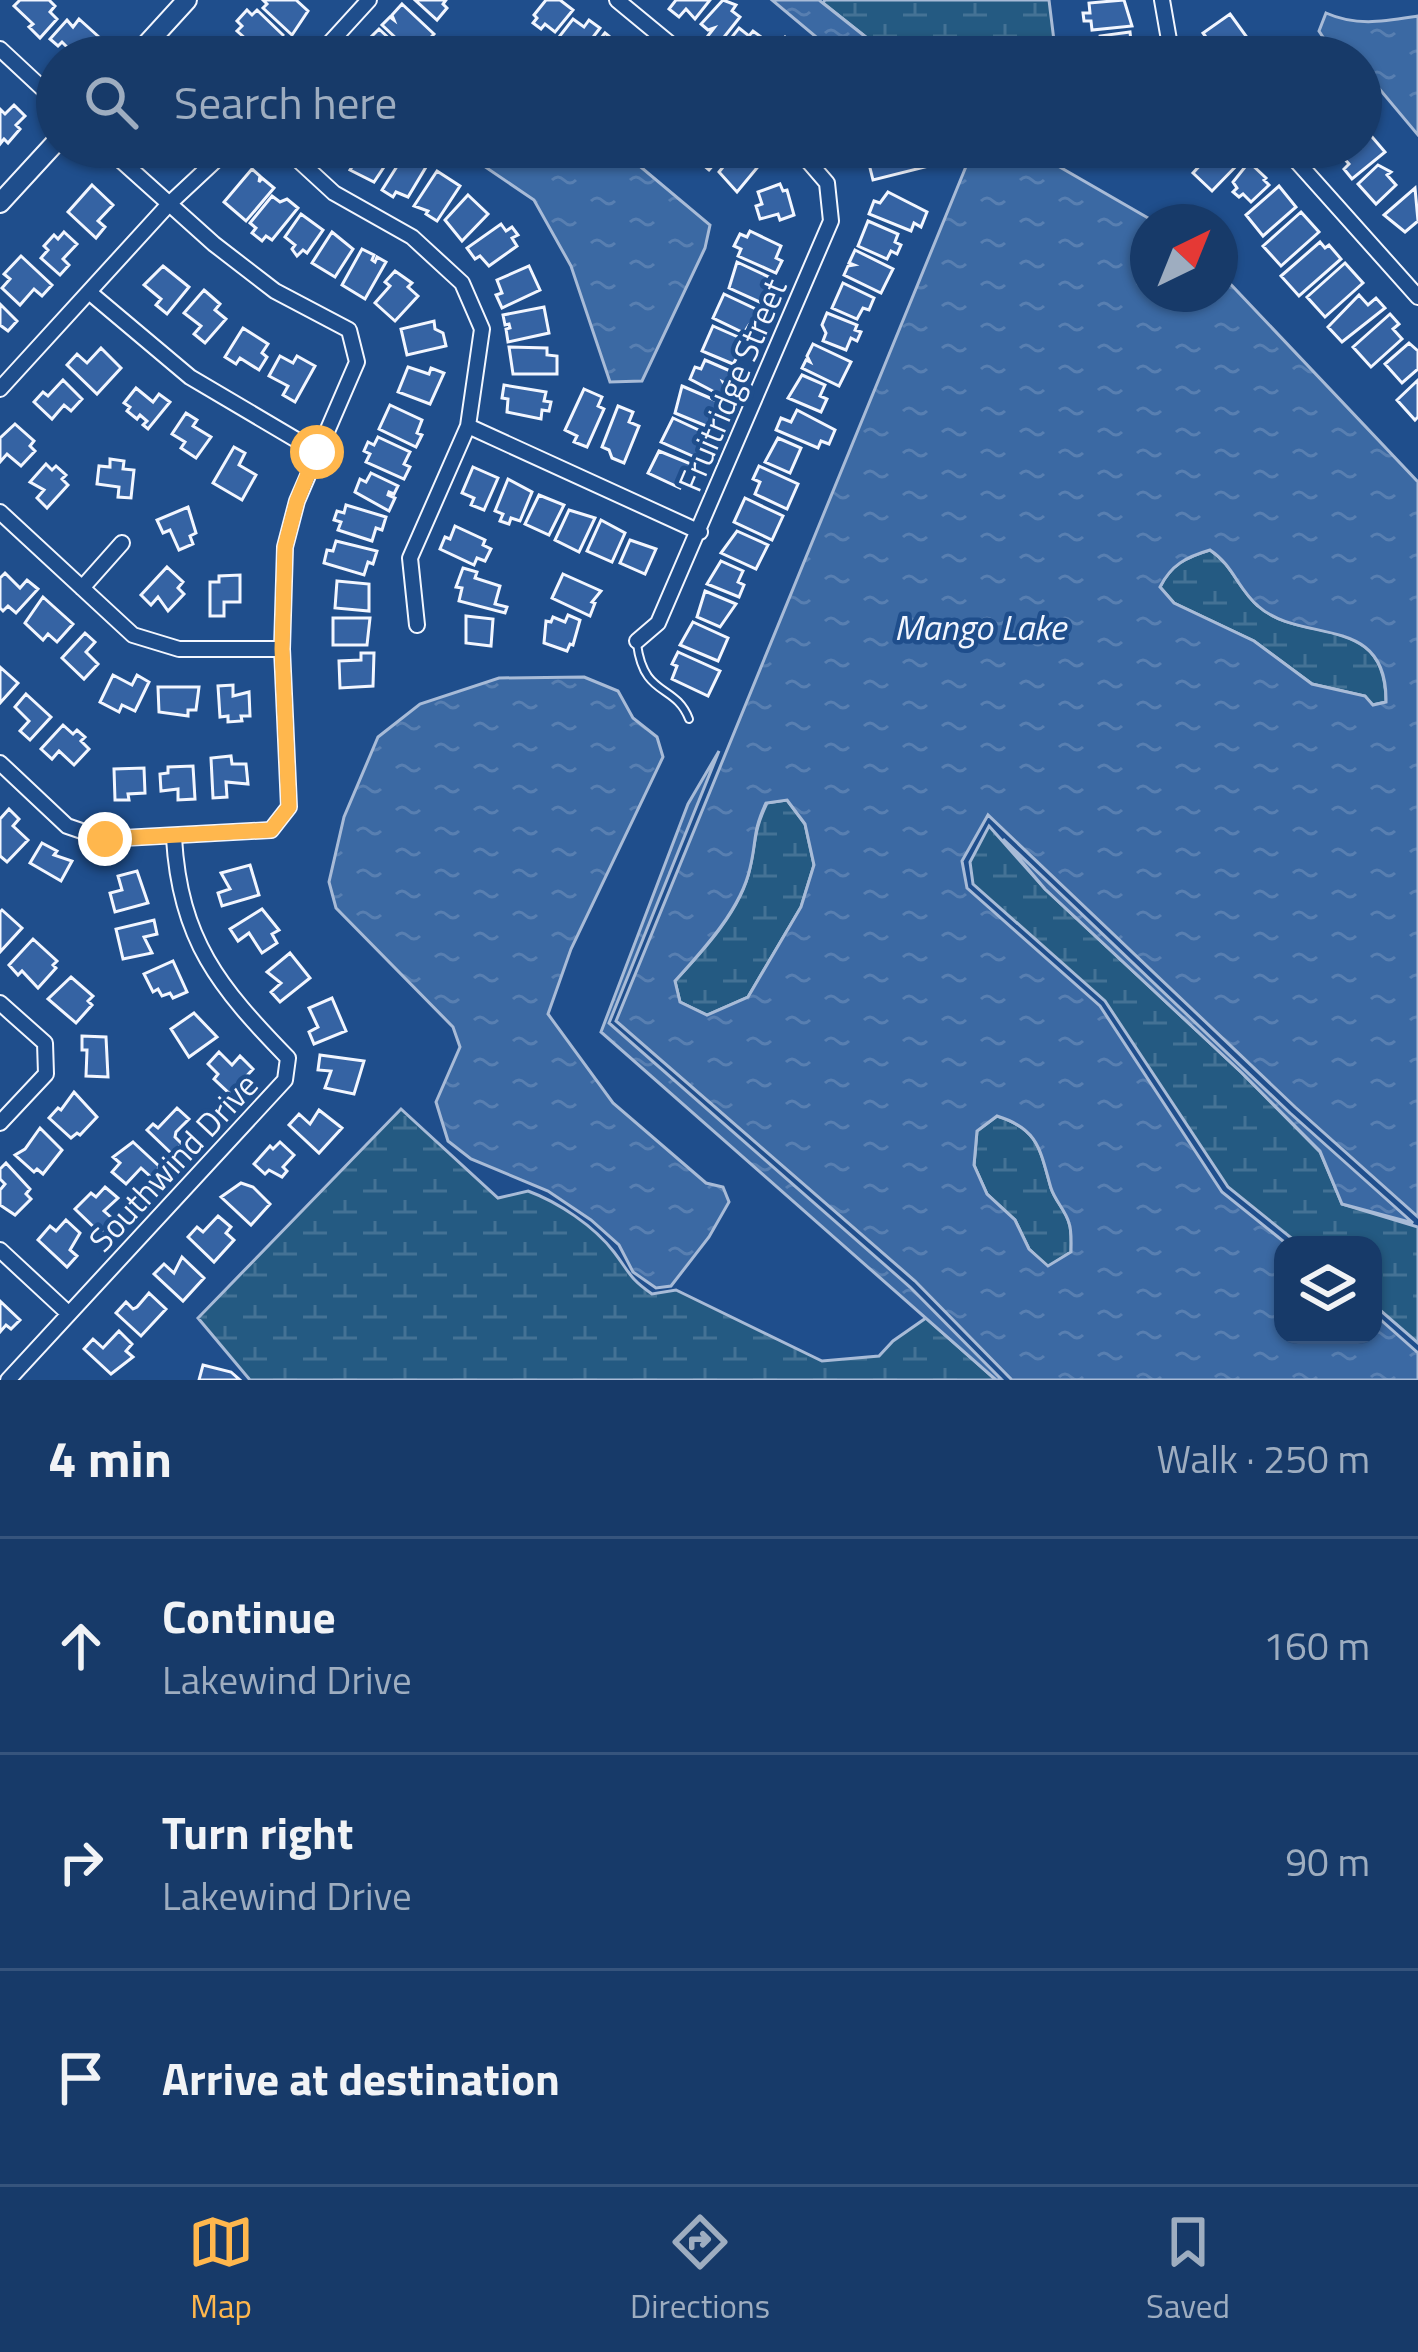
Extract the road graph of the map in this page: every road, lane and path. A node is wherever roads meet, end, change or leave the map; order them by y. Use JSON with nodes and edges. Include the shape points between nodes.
{"nodes":[{"id":1,"x":187,"y":0,"type":"edge"},
{"id":2,"x":369,"y":0,"type":"edge"},
{"id":3,"x":617,"y":0,"type":"edge"},
{"id":4,"x":1162,"y":0,"type":"edge"},
{"id":5,"x":154,"y":36,"type":"edge"},
{"id":6,"x":336,"y":36,"type":"edge"},
{"id":7,"x":661,"y":36,"type":"edge"},
{"id":8,"x":1168,"y":36,"type":"edge"},
{"id":9,"x":0,"y":49,"type":"edge"},
{"id":10,"x":36,"y":82,"type":"edge"},
{"id":11,"x":36,"y":164,"type":"edge"},
{"id":12,"x":129,"y":168,"type":"edge"},
{"id":13,"x":208,"y":168,"type":"edge"},
{"id":14,"x":306,"y":168,"type":"edge"},
{"id":15,"x":814,"y":168,"type":"edge"},
{"id":16,"x":1303,"y":168,"type":"edge"},
{"id":17,"x":0,"y":203,"type":"edge"},
{"id":18,"x":169,"y":204,"type":"junction"},
{"id":19,"x":89,"y":292,"type":"junction"},
{"id":20,"x":1418,"y":297,"type":"edge"},
{"id":21,"x":0,"y":389,"type":"edge"},
{"id":22,"x":468,"y":427,"type":"junction"},
{"id":23,"x":317,"y":452,"type":"junction"},
{"id":24,"x":0,"y":512,"type":"edge"},
{"id":25,"x":700,"y":532,"type":"junction"},
{"id":26,"x":122,"y":543,"type":"dead end"},
{"id":27,"x":82,"y":588,"type":"junction"},
{"id":28,"x":417,"y":625,"type":"dead end"},
{"id":29,"x":637,"y":640,"type":"joint"},
{"id":30,"x":282,"y":649,"type":"junction"},
{"id":31,"x":689,"y":719,"type":"dead end"},
{"id":32,"x":0,"y":764,"type":"edge"},
{"id":33,"x":174,"y":838,"type":"junction"},
{"id":34,"x":0,"y":1003,"type":"edge"},
{"id":35,"x":0,"y":1123,"type":"edge"},
{"id":36,"x":0,"y":1250,"type":"edge"},
{"id":37,"x":70,"y":1314,"type":"junction"},
{"id":38,"x":8,"y":1380,"type":"edge"}],
"edges":[{"from":1,"to":5,"type":"street"},
{"from":2,"to":6,"type":"street"},
{"from":3,"to":7,"type":"street"},
{"from":4,"to":8,"type":"street"},
{"from":9,"to":10,"type":"street"},
{"from":11,"to":17,"type":"street"},
{"from":12,"to":18,"type":"street"},
{"from":13,"to":18,"type":"street"},
{"from":14,"to":22,"type":"street","via":[[334,194],[412,237],[463,284],[482,329]]},
{"from":15,"to":25,"type":"street","name":"Fruitridge Street","via":[[827,183],[831,221]]},
{"from":16,"to":20,"type":"street"},
{"from":18,"to":19,"type":"street"},
{"from":18,"to":23,"type":"street","via":[[275,291],[349,330],[357,362]]},
{"from":19,"to":21,"type":"street"},
{"from":19,"to":23,"type":"street","via":[[190,377]]},
{"from":22,"to":25,"type":"street"},
{"from":22,"to":28,"type":"street","via":[[410,558]]},
{"from":23,"to":30,"type":"street","via":[[285,547]]},
{"from":24,"to":27,"type":"street"},
{"from":25,"to":29,"type":"street","name":"Fruitridge Street","via":[[658,623]]},
{"from":26,"to":27,"type":"street"},
{"from":27,"to":30,"type":"street","via":[[133,635],[179,649]]},
{"from":29,"to":31,"type":"lane","via":[[649,681]]},
{"from":30,"to":33,"type":"street","via":[[289,807],[271,830]]},
{"from":32,"to":33,"type":"street","via":[[67,826],[105,839]]},
{"from":33,"to":37,"type":"street","name":"Southwind Drive","via":[[177,884],[197,944],[231,999],[288,1058],[285,1080]]},
{"from":34,"to":35,"type":"street","via":[[46,1043],[46,1074]]},
{"from":36,"to":37,"type":"street"},
{"from":37,"to":38,"type":"street","name":"Southwind Drive"}]}
